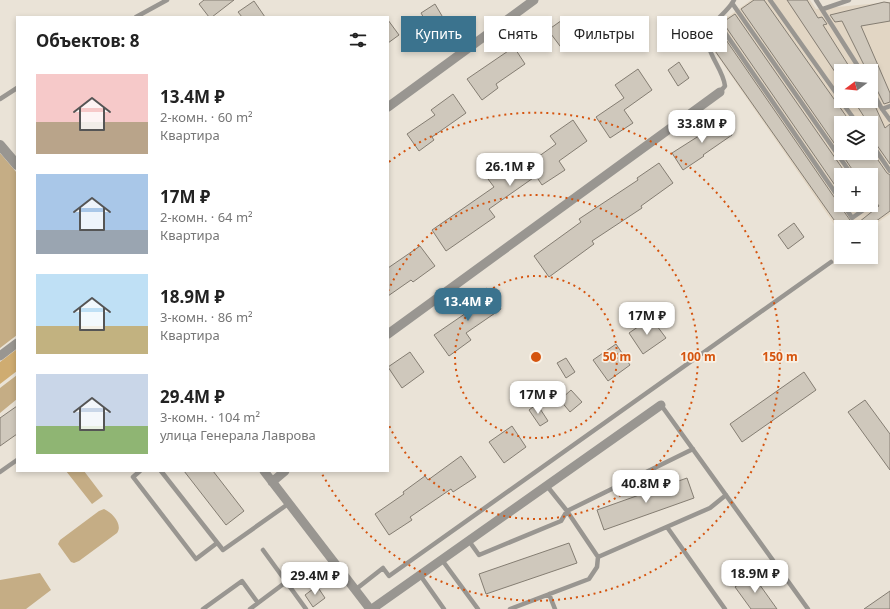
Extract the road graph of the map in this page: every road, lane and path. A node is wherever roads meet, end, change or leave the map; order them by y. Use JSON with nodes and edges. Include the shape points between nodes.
{"nodes":[{"id":1,"x":167,"y":0,"type":"edge"},
{"id":2,"x":534,"y":0,"type":"edge"},
{"id":3,"x":770,"y":0,"type":"edge"},
{"id":4,"x":816,"y":0,"type":"edge"},
{"id":5,"x":849,"y":0,"type":"edge"},
{"id":6,"x":733,"y":2,"type":"edge"},
{"id":7,"x":823,"y":9,"type":"junction"},
{"id":8,"x":138,"y":16,"type":"edge"},
{"id":9,"x":721,"y":16,"type":"edge"},
{"id":10,"x":727,"y":36,"type":"edge"},
{"id":11,"x":710,"y":52,"type":"edge"},
{"id":12,"x":857,"y":64,"type":"edge"},
{"id":13,"x":16,"y":89,"type":"edge"},
{"id":14,"x":834,"y":91,"type":"edge"},
{"id":15,"x":720,"y":92,"type":"joint"},
{"id":16,"x":0,"y":99,"type":"edge"},
{"id":17,"x":878,"y":102,"type":"edge"},
{"id":18,"x":890,"y":106,"type":"edge"},
{"id":19,"x":389,"y":107,"type":"edge"},
{"id":20,"x":882,"y":109,"type":"junction"},
{"id":21,"x":890,"y":120,"type":"edge"},
{"id":22,"x":0,"y":145,"type":"edge"},
{"id":23,"x":878,"y":153,"type":"edge"},
{"id":24,"x":16,"y":164,"type":"edge"},
{"id":25,"x":847,"y":168,"type":"edge"},
{"id":26,"x":890,"y":171,"type":"edge"},
{"id":27,"x":834,"y":191,"type":"edge"},
{"id":28,"x":848,"y":212,"type":"edge"},
{"id":29,"x":861,"y":212,"type":"edge"},
{"id":30,"x":831,"y":262,"type":"dead end"},
{"id":31,"x":389,"y":333,"type":"edge"},
{"id":32,"x":16,"y":344,"type":"edge"},
{"id":33,"x":0,"y":356,"type":"edge"},
{"id":34,"x":661,"y":406,"type":"joint"},
{"id":35,"x":692,"y":449,"type":"junction"},
{"id":36,"x":16,"y":461,"type":"edge"},
{"id":37,"x":0,"y":472,"type":"edge"},
{"id":38,"x":139,"y":472,"type":"edge"},
{"id":39,"x":162,"y":472,"type":"edge"},
{"id":40,"x":265,"y":472,"type":"edge"},
{"id":41,"x":284,"y":472,"type":"edge"},
{"id":42,"x":272,"y":482,"type":"junction"},
{"id":43,"x":547,"y":486,"type":"junction"},
{"id":44,"x":726,"y":495,"type":"junction"},
{"id":45,"x":288,"y":504,"type":"junction"},
{"id":46,"x":567,"y":511,"type":"junction"},
{"id":47,"x":667,"y":526,"type":"junction"},
{"id":48,"x":469,"y":541,"type":"junction"},
{"id":49,"x":217,"y":543,"type":"junction"},
{"id":50,"x":263,"y":550,"type":"dead end"},
{"id":51,"x":598,"y":557,"type":"junction"},
{"id":52,"x":442,"y":560,"type":"junction"},
{"id":53,"x":420,"y":576,"type":"junction"},
{"id":54,"x":286,"y":582,"type":"junction"},
{"id":55,"x":355,"y":590,"type":"junction"},
{"id":56,"x":549,"y":594,"type":"junction"},
{"id":57,"x":258,"y":603,"type":"junction"},
{"id":58,"x":203,"y":609,"type":"edge"},
{"id":59,"x":250,"y":609,"type":"edge"},
{"id":60,"x":306,"y":609,"type":"edge"},
{"id":61,"x":371,"y":609,"type":"edge"},
{"id":62,"x":444,"y":609,"type":"edge"},
{"id":63,"x":478,"y":609,"type":"edge"},
{"id":64,"x":510,"y":609,"type":"edge"},
{"id":65,"x":554,"y":609,"type":"edge"},
{"id":66,"x":725,"y":609,"type":"edge"},
{"id":67,"x":808,"y":609,"type":"edge"}],
"edges":[{"from":1,"to":8,"type":"lane"},
{"from":2,"to":19,"type":"street"},
{"from":3,"to":14,"type":"lane"},
{"from":4,"to":7,"type":"lane"},
{"from":5,"to":7,"type":"lane"},
{"from":6,"to":9,"type":"lane"},
{"from":6,"to":25,"type":"lane"},
{"from":7,"to":12,"type":"lane"},
{"from":10,"to":27,"type":"lane"},
{"from":11,"to":15,"type":"lane","via":[[724,79],[725,86]]},
{"from":13,"to":16,"type":"lane"},
{"from":15,"to":31,"type":"street"},
{"from":17,"to":20,"type":"lane"},
{"from":18,"to":20,"type":"lane"},
{"from":20,"to":21,"type":"lane"},
{"from":22,"to":24,"type":"street"},
{"from":23,"to":26,"type":"lane"},
{"from":28,"to":29,"type":"lane","via":[[852,218]]},
{"from":30,"to":55,"type":"lane","via":[[389,576],[383,568]]},
{"from":32,"to":33,"type":"street"},
{"from":34,"to":35,"type":"lane"},
{"from":34,"to":43,"type":"street"},
{"from":35,"to":44,"type":"lane"},
{"from":35,"to":46,"type":"lane"},
{"from":36,"to":37,"type":"lane"},
{"from":38,"to":49,"type":"lane","via":[[132,477],[196,559]]},
{"from":39,"to":49,"type":"lane"},
{"from":40,"to":42,"type":"street"},
{"from":41,"to":42,"type":"street"},
{"from":42,"to":45,"type":"street"},
{"from":43,"to":46,"type":"lane"},
{"from":43,"to":48,"type":"street"},
{"from":44,"to":47,"type":"lane","via":[[710,508]]},
{"from":44,"to":67,"type":"lane"},
{"from":45,"to":49,"type":"lane","via":[[223,550]]},
{"from":45,"to":55,"type":"street"},
{"from":46,"to":48,"type":"lane","via":[[561,521],[479,555]]},
{"from":46,"to":51,"type":"lane"},
{"from":47,"to":51,"type":"lane"},
{"from":47,"to":66,"type":"lane"},
{"from":48,"to":52,"type":"street"},
{"from":50,"to":54,"type":"lane"},
{"from":51,"to":56,"type":"lane","via":[[597,567],[589,579]]},
{"from":52,"to":53,"type":"street"},
{"from":52,"to":63,"type":"lane"},
{"from":53,"to":61,"type":"street"},
{"from":53,"to":62,"type":"lane"},
{"from":54,"to":57,"type":"lane"},
{"from":54,"to":60,"type":"lane"},
{"from":55,"to":61,"type":"street"},
{"from":56,"to":64,"type":"lane"},
{"from":56,"to":65,"type":"lane"},
{"from":57,"to":58,"type":"lane","via":[[242,581]]},
{"from":57,"to":59,"type":"lane"}]}
